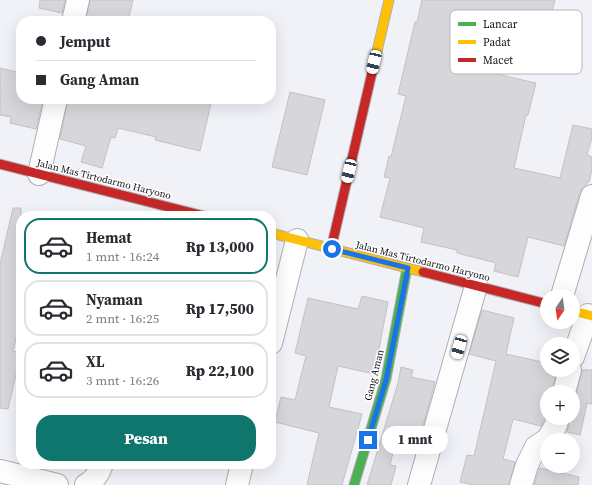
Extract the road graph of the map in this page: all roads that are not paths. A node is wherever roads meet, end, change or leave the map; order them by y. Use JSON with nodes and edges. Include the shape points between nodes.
{"nodes":[{"id":1,"x":78,"y":0,"type":"edge"},
{"id":2,"x":389,"y":0,"type":"edge"},
{"id":3,"x":74,"y":16,"type":"edge"},
{"id":4,"x":55,"y":104,"type":"edge"},
{"id":5,"x":0,"y":164,"type":"edge"},
{"id":6,"x":39,"y":174,"type":"junction"},
{"id":7,"x":592,"y":196,"type":"edge"},
{"id":8,"x":165,"y":211,"type":"edge"},
{"id":9,"x":276,"y":234,"type":"edge"},
{"id":10,"x":297,"y":240,"type":"junction"},
{"id":11,"x":332,"y":249,"type":"junction"},
{"id":12,"x":408,"y":268,"type":"junction"},
{"id":13,"x":476,"y":286,"type":"junction"},
{"id":14,"x":564,"y":289,"type":"edge"},
{"id":15,"x":540,"y":302,"type":"edge"},
{"id":16,"x":584,"y":314,"type":"edge"},
{"id":17,"x":276,"y":323,"type":"edge"},
{"id":18,"x":578,"y":337,"type":"edge"},
{"id":19,"x":556,"y":425,"type":"edge"},
{"id":20,"x":101,"y":469,"type":"edge"},
{"id":21,"x":241,"y":469,"type":"edge"},
{"id":22,"x":0,"y":471,"type":"edge"},
{"id":23,"x":57,"y":485,"type":"edge"},
{"id":24,"x":86,"y":485,"type":"edge"},
{"id":25,"x":237,"y":485,"type":"edge"},
{"id":26,"x":354,"y":485,"type":"edge"},
{"id":27,"x":419,"y":485,"type":"edge"},
{"id":28,"x":521,"y":485,"type":"edge"}],
"edges":[{"from":1,"to":3,"type":"street"},
{"from":2,"to":11,"type":"street"},
{"from":4,"to":6,"type":"street"},
{"from":5,"to":6,"type":"street","name":"Jalan Mas Tirtodarmo Haryono"},
{"from":6,"to":8,"type":"street","name":"Jalan Mas Tirtodarmo Haryono"},
{"from":7,"to":14,"type":"street"},
{"from":9,"to":10,"type":"street","name":"Jalan Mas Tirtodarmo Haryono"},
{"from":10,"to":11,"type":"street","name":"Jalan Mas Tirtodarmo Haryono"},
{"from":10,"to":17,"type":"street"},
{"from":11,"to":12,"type":"street","name":"Jalan Mas Tirtodarmo Haryono"},
{"from":12,"to":13,"type":"street","name":"Jalan Mas Tirtodarmo Haryono"},
{"from":12,"to":26,"type":"street","name":"Gang Aman","via":[[386,380]]},
{"from":13,"to":15,"type":"street","name":"Jalan Mas Tirtodarmo Haryono"},
{"from":13,"to":27,"type":"street"},
{"from":16,"to":18,"type":"street"},
{"from":19,"to":28,"type":"street","via":[[548,439],[536,447]]},
{"from":20,"to":24,"type":"street"},
{"from":21,"to":25,"type":"street"},
{"from":22,"to":23,"type":"street"}]}
